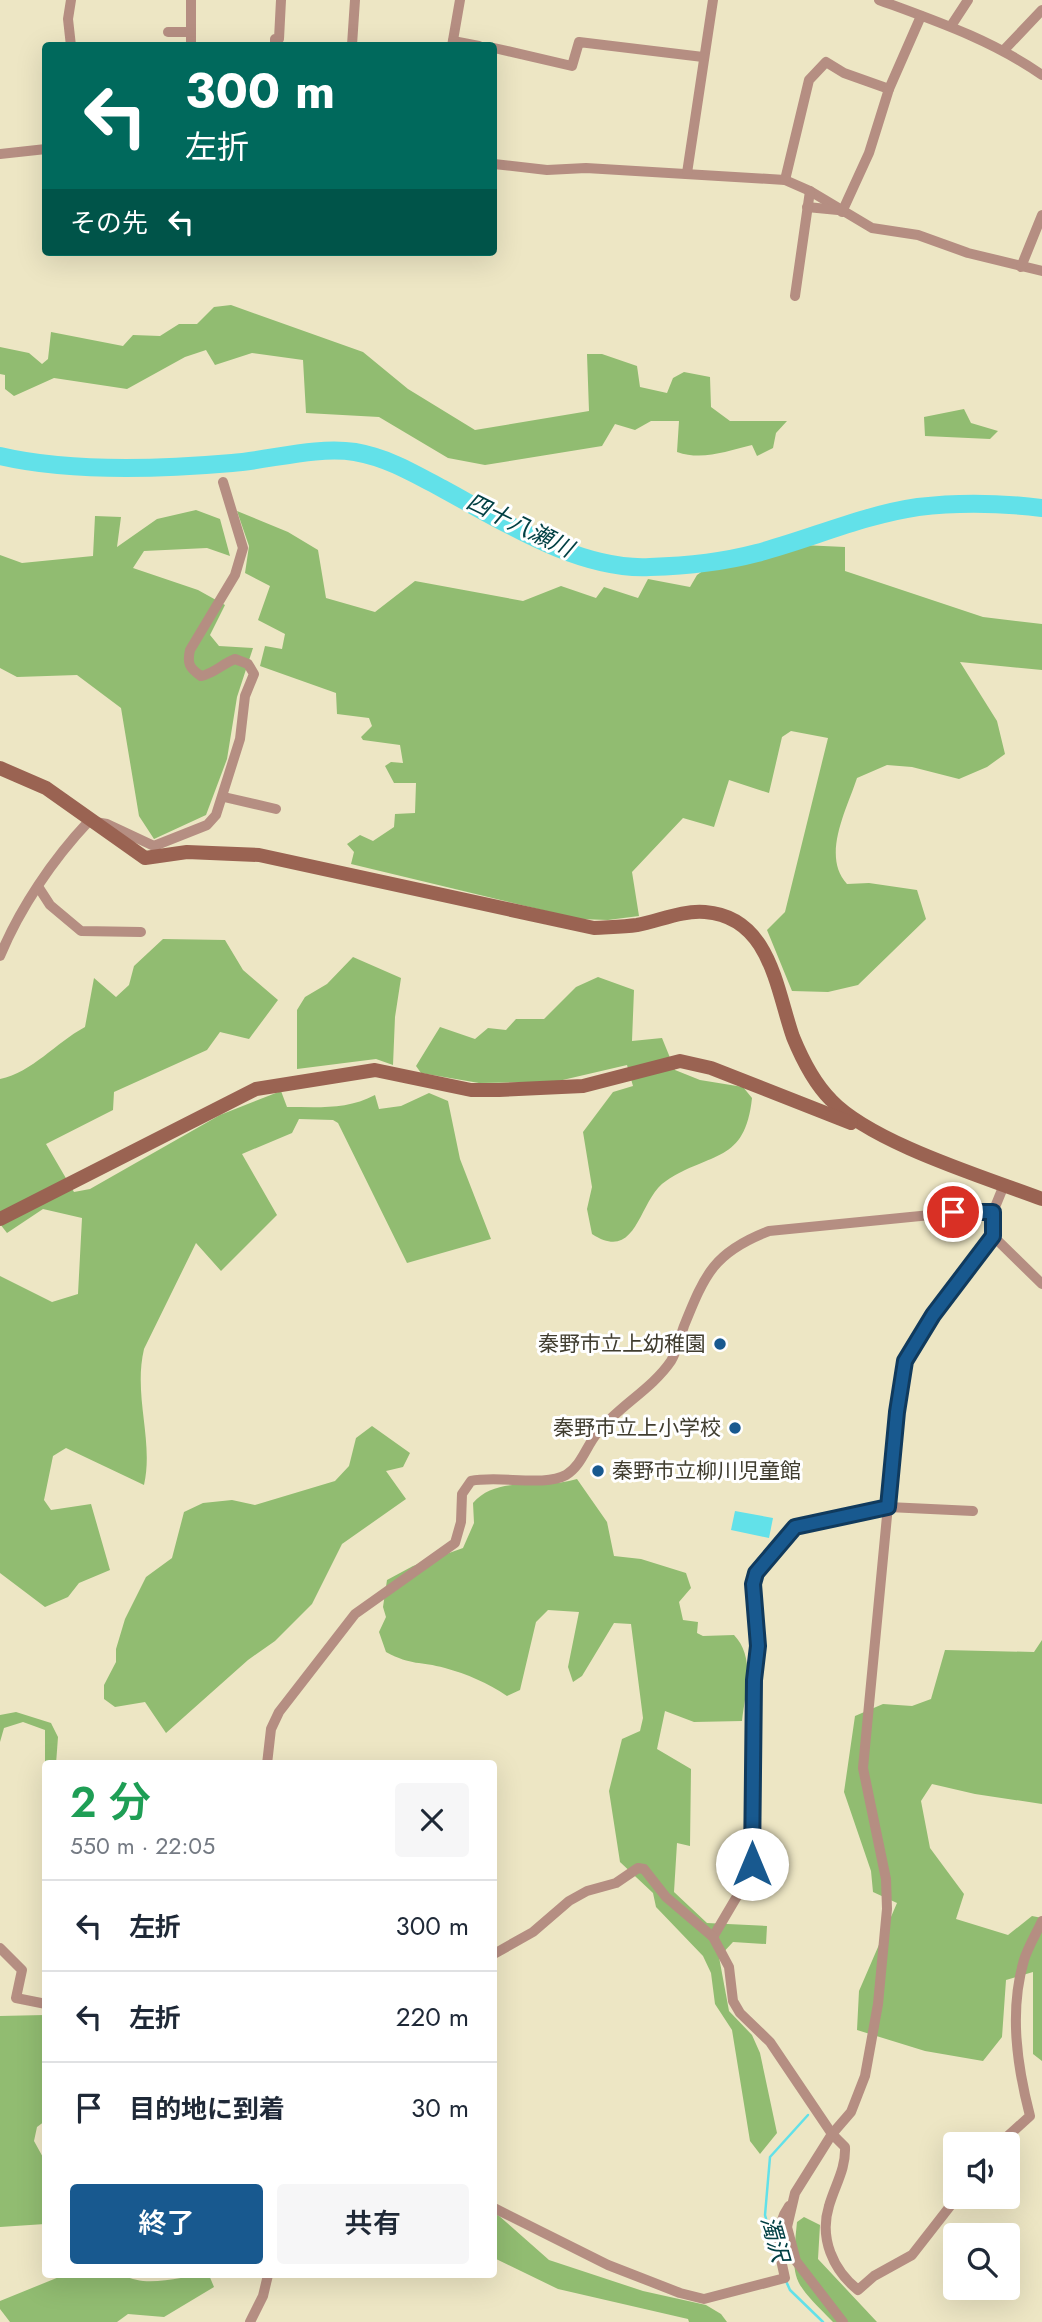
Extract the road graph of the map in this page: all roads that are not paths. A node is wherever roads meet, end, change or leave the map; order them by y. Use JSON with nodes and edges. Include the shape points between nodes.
{"nodes":[{"id":1,"x":71,"y":0,"type":"edge"},
{"id":2,"x":191,"y":0,"type":"edge"},
{"id":3,"x":281,"y":0,"type":"edge"},
{"id":4,"x":355,"y":0,"type":"edge"},
{"id":5,"x":460,"y":0,"type":"edge"},
{"id":6,"x":713,"y":0,"type":"edge"},
{"id":7,"x":968,"y":0,"type":"edge"},
{"id":8,"x":888,"y":1,"type":"edge"},
{"id":9,"x":1042,"y":10,"type":"edge"},
{"id":10,"x":921,"y":16,"type":"junction"},
{"id":11,"x":951,"y":26,"type":"junction"},
{"id":12,"x":168,"y":32,"type":"dead end"},
{"id":13,"x":191,"y":32,"type":"junction"},
{"id":14,"x":71,"y":42,"type":"edge"},
{"id":15,"x":191,"y":42,"type":"edge"},
{"id":16,"x":275,"y":42,"type":"edge"},
{"id":17,"x":352,"y":42,"type":"edge"},
{"id":18,"x":453,"y":42,"type":"edge"},
{"id":19,"x":497,"y":49,"type":"edge"},
{"id":20,"x":1004,"y":50,"type":"junction"},
{"id":21,"x":703,"y":57,"type":"junction"},
{"id":22,"x":1042,"y":75,"type":"edge"},
{"id":23,"x":889,"y":89,"type":"junction"},
{"id":24,"x":42,"y":149,"type":"edge"},
{"id":25,"x":0,"y":154,"type":"edge"},
{"id":26,"x":497,"y":164,"type":"edge"},
{"id":27,"x":687,"y":173,"type":"junction"},
{"id":28,"x":785,"y":180,"type":"junction"},
{"id":29,"x":810,"y":191,"type":"junction"},
{"id":30,"x":807,"y":207,"type":"junction"},
{"id":31,"x":840,"y":211,"type":"junction"},
{"id":32,"x":1042,"y":215,"type":"edge"},
{"id":33,"x":1021,"y":267,"type":"junction"},
{"id":34,"x":1042,"y":271,"type":"edge"},
{"id":35,"x":796,"y":296,"type":"dead end"},
{"id":36,"x":223,"y":482,"type":"dead end"},
{"id":37,"x":0,"y":768,"type":"edge"},
{"id":38,"x":224,"y":797,"type":"junction"},
{"id":39,"x":268,"y":812,"type":"dead end"},
{"id":40,"x":89,"y":821,"type":"junction"},
{"id":41,"x":39,"y":888,"type":"junction"},
{"id":42,"x":141,"y":932,"type":"dead end"},
{"id":43,"x":0,"y":956,"type":"edge"},
{"id":44,"x":865,"y":1129,"type":"junction"},
{"id":45,"x":1004,"y":1185,"type":"junction"},
{"id":46,"x":1042,"y":1199,"type":"edge"},
{"id":47,"x":993,"y":1212,"type":"junction"},
{"id":48,"x":0,"y":1219,"type":"edge"},
{"id":49,"x":993,"y":1236,"type":"junction"},
{"id":50,"x":1042,"y":1284,"type":"edge"},
{"id":51,"x":888,"y":1507,"type":"junction"},
{"id":52,"x":974,"y":1511,"type":"dead end"},
{"id":53,"x":267,"y":1760,"type":"edge"},
{"id":54,"x":1042,"y":1921,"type":"edge"},
{"id":55,"x":713,"y":1937,"type":"junction"},
{"id":56,"x":0,"y":1948,"type":"edge"},
{"id":57,"x":497,"y":1952,"type":"edge"},
{"id":58,"x":42,"y":2003,"type":"edge"},
{"id":59,"x":1012,"y":2132,"type":"edge"},
{"id":60,"x":832,"y":2134,"type":"junction"},
{"id":61,"x":791,"y":2204,"type":"junction"},
{"id":62,"x":948,"y":2209,"type":"edge"},
{"id":63,"x":497,"y":2210,"type":"edge"},
{"id":64,"x":267,"y":2278,"type":"edge"},
{"id":65,"x":250,"y":2322,"type":"edge"},
{"id":66,"x":844,"y":2322,"type":"edge"}],
"edges":[{"from":1,"to":14,"type":"street"},
{"from":2,"to":13,"type":"street"},
{"from":3,"to":16,"type":"street"},
{"from":4,"to":17,"type":"street"},
{"from":5,"to":18,"type":"street"},
{"from":6,"to":21,"type":"street"},
{"from":7,"to":11,"type":"street"},
{"from":8,"to":10,"type":"street"},
{"from":9,"to":20,"type":"street"},
{"from":10,"to":11,"type":"street"},
{"from":10,"to":23,"type":"street"},
{"from":11,"to":20,"type":"street"},
{"from":12,"to":13,"type":"street"},
{"from":13,"to":15,"type":"street"},
{"from":19,"to":21,"type":"street","via":[[577,67],[579,42]]},
{"from":20,"to":22,"type":"street"},
{"from":21,"to":27,"type":"street"},
{"from":23,"to":28,"type":"street","via":[[826,62],[809,80]]},
{"from":23,"to":31,"type":"street","via":[[869,153]]},
{"from":24,"to":25,"type":"street"},
{"from":26,"to":27,"type":"street"},
{"from":27,"to":28,"type":"street"},
{"from":28,"to":29,"type":"street"},
{"from":29,"to":30,"type":"street"},
{"from":29,"to":31,"type":"street"},
{"from":30,"to":31,"type":"street"},
{"from":30,"to":35,"type":"street"},
{"from":31,"to":33,"type":"street","via":[[872,228],[918,235]]},
{"from":32,"to":33,"type":"street"},
{"from":33,"to":34,"type":"street"},
{"from":36,"to":38,"type":"street","via":[[243,548],[234,575],[188,661],[201,676],[235,659],[248,664],[254,674],[245,695],[240,739]]},
{"from":37,"to":40,"type":"street","via":[[46,788]]},
{"from":38,"to":39,"type":"street"},
{"from":38,"to":40,"type":"street","via":[[206,825],[154,846],[107,824]]},
{"from":40,"to":41,"type":"street","via":[[68,843]]},
{"from":40,"to":44,"type":"street","via":[[145,858],[187,852],[259,855],[571,925],[636,925],[696,912],[723,916],[758,939],[810,1072],[832,1101]]},
{"from":41,"to":42,"type":"street","via":[[50,905],[81,931]]},
{"from":41,"to":43,"type":"street","via":[[12,928]]},
{"from":44,"to":45,"type":"street"},
{"from":44,"to":48,"type":"street","via":[[688,1061],[662,1063],[583,1086],[499,1090],[471,1090],[375,1070],[256,1090]]},
{"from":45,"to":46,"type":"street"},
{"from":45,"to":47,"type":"street"},
{"from":47,"to":49,"type":"street"},
{"from":47,"to":53,"type":"street","via":[[769,1231],[726,1252],[699,1289],[671,1361],[597,1432],[576,1468],[564,1476],[471,1481],[461,1494],[455,1543],[355,1614],[279,1712],[271,1729]]},
{"from":49,"to":50,"type":"street"},
{"from":49,"to":51,"type":"street","via":[[933,1315],[905,1361]]},
{"from":51,"to":52,"type":"street"},
{"from":51,"to":55,"type":"street","via":[[795,1527],[756,1573],[752,1864]]},
{"from":51,"to":60,"type":"street","via":[[863,1768],[886,1879],[887,1909],[865,2076],[851,2112]]},
{"from":54,"to":59,"type":"street","via":[[1024,1960],[1016,2010],[1030,2116]]},
{"from":55,"to":57,"type":"street","via":[[666,1897],[644,1868],[638,1868],[616,1883],[578,1896],[533,1932]]},
{"from":55,"to":60,"type":"street","via":[[729,1966],[733,2001],[740,2013],[770,2042]]},
{"from":56,"to":58,"type":"street","via":[[22,1970],[16,1998]]},
{"from":60,"to":61,"type":"street"},
{"from":60,"to":62,"type":"street","via":[[845,2147],[845,2158],[827,2214],[827,2243],[845,2280],[858,2290],[912,2255]]},
{"from":61,"to":63,"type":"street","via":[[780,2219],[779,2252],[785,2278],[704,2299],[608,2265]]},
{"from":61,"to":66,"type":"street","via":[[787,2227],[796,2261]]},
{"from":64,"to":65,"type":"street"}]}
